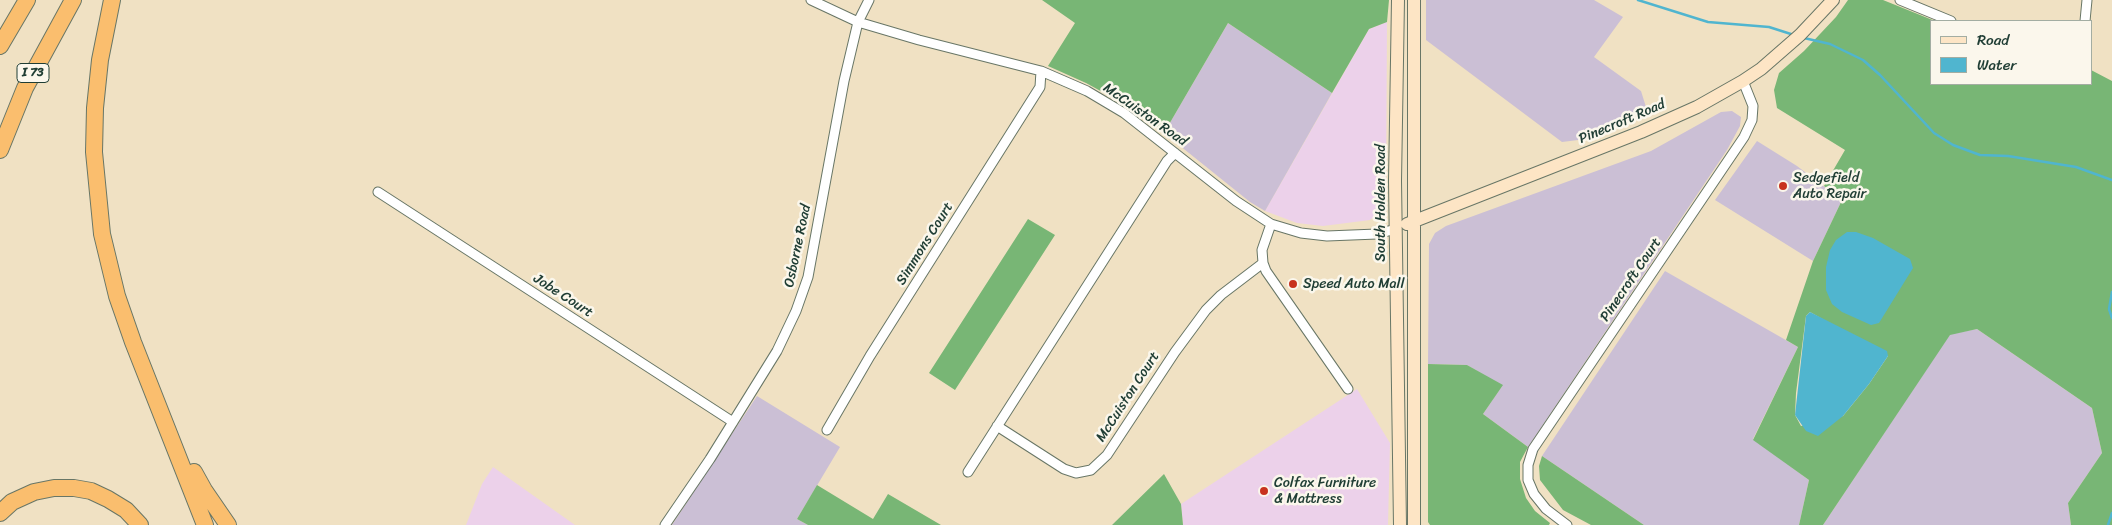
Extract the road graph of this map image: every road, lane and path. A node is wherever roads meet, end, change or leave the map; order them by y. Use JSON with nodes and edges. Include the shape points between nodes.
{"nodes":[{"id":1,"x":27,"y":0,"type":"edge"},
{"id":2,"x":73,"y":0,"type":"edge"},
{"id":3,"x":112,"y":0,"type":"edge"},
{"id":4,"x":811,"y":0,"type":"edge"},
{"id":5,"x":869,"y":0,"type":"edge"},
{"id":6,"x":1398,"y":0,"type":"edge"},
{"id":7,"x":1414,"y":0,"type":"edge"},
{"id":8,"x":1833,"y":0,"type":"edge"},
{"id":9,"x":1900,"y":0,"type":"edge"},
{"id":10,"x":2087,"y":0,"type":"edge"},
{"id":11,"x":1949,"y":20,"type":"edge"},
{"id":12,"x":2085,"y":20,"type":"edge"},
{"id":13,"x":858,"y":22,"type":"junction"},
{"id":14,"x":1,"y":43,"type":"edge"},
{"id":15,"x":1041,"y":71,"type":"junction"},
{"id":16,"x":1744,"y":81,"type":"junction"},
{"id":17,"x":0,"y":150,"type":"edge"},
{"id":18,"x":1175,"y":153,"type":"junction"},
{"id":19,"x":378,"y":192,"type":"dead end"},
{"id":20,"x":1413,"y":221,"type":"junction"},
{"id":21,"x":1272,"y":224,"type":"junction"},
{"id":22,"x":1396,"y":228,"type":"junction"},
{"id":23,"x":1263,"y":263,"type":"junction"},
{"id":24,"x":1348,"y":389,"type":"dead end"},
{"id":25,"x":161,"y":413,"type":"junction"},
{"id":26,"x":733,"y":422,"type":"junction"},
{"id":27,"x":997,"y":426,"type":"junction"},
{"id":28,"x":827,"y":430,"type":"dead end"},
{"id":29,"x":968,"y":472,"type":"dead end"},
{"id":30,"x":0,"y":513,"type":"edge"},
{"id":31,"x":140,"y":525,"type":"edge"},
{"id":32,"x":205,"y":525,"type":"edge"},
{"id":33,"x":228,"y":525,"type":"edge"},
{"id":34,"x":665,"y":525,"type":"edge"},
{"id":35,"x":1400,"y":525,"type":"edge"},
{"id":36,"x":1414,"y":525,"type":"edge"},
{"id":37,"x":1567,"y":525,"type":"edge"}],
"edges":[{"from":1,"to":14,"type":"highway"},
{"from":2,"to":17,"type":"highway","number":"I 73","via":[[26,88]]},
{"from":3,"to":25,"type":"highway","via":[[100,60],[95,108],[97,201],[117,296]]},
{"from":4,"to":13,"type":"street","name":"McCuiston Road"},
{"from":5,"to":13,"type":"street","name":"Osborne Road"},
{"from":6,"to":22,"type":"main road","name":"South Holden Road"},
{"from":7,"to":20,"type":"main road"},
{"from":8,"to":16,"type":"main road","name":"Pinecroft Road","via":[[1798,37]]},
{"from":9,"to":11,"type":"street"},
{"from":10,"to":12,"type":"street"},
{"from":13,"to":15,"type":"street","name":"McCuiston Road"},
{"from":13,"to":26,"type":"street","name":"Osborne Road","via":[[808,277],[777,352]]},
{"from":15,"to":18,"type":"street","name":"McCuiston Road","via":[[1106,102]]},
{"from":15,"to":28,"type":"street","name":"Simmons Court","via":[[1040,87],[870,356]]},
{"from":16,"to":20,"type":"main road","name":"Pinecroft Road","via":[[1642,132]]},
{"from":16,"to":37,"type":"street","name":"Pinecroft Court","via":[[1753,106],[1752,120],[1744,137],[1533,449],[1528,480],[1534,494],[1546,509]]},
{"from":18,"to":21,"type":"street","name":"McCuiston Road","via":[[1236,201]]},
{"from":18,"to":27,"type":"street","via":[[1167,160]]},
{"from":19,"to":26,"type":"street","name":"Jobe Court"},
{"from":20,"to":22,"type":"main road","name":"Pinecroft Road"},
{"from":20,"to":36,"type":"main road"},
{"from":21,"to":22,"type":"street","name":"McCuiston Road","via":[[1301,233],[1328,236],[1377,234]]},
{"from":21,"to":23,"type":"street","via":[[1264,243]]},
{"from":22,"to":35,"type":"main road","name":"South Holden Road"},
{"from":23,"to":24,"type":"street"},
{"from":23,"to":27,"type":"street","name":"McCuiston Court","via":[[1206,310],[1107,455],[1091,470],[1076,473],[1064,469]]},
{"from":25,"to":32,"type":"highway"},
{"from":25,"to":33,"type":"highway","via":[[204,490]]},
{"from":26,"to":34,"type":"street","name":"Osborne Road"},
{"from":27,"to":29,"type":"street"},
{"from":30,"to":31,"type":"highway","via":[[12,502],[34,492],[74,488],[108,498]]}]}
